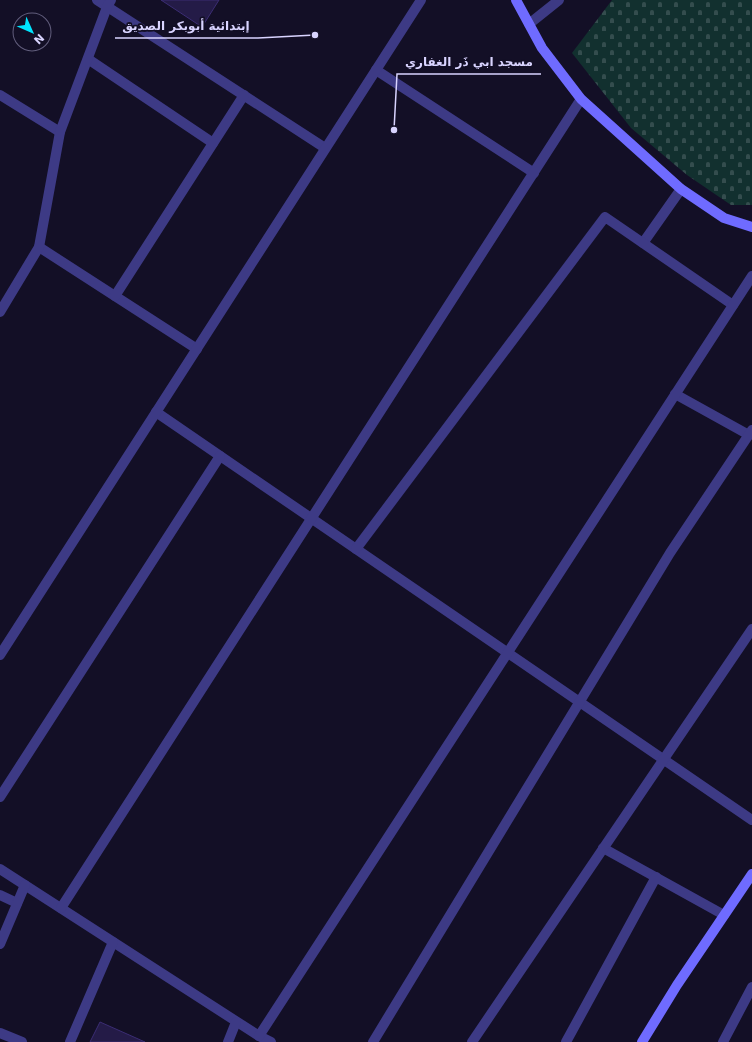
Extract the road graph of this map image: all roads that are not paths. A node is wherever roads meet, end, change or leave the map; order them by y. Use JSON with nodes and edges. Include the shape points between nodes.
{"nodes":[{"id":1,"x":97,"y":0,"type":"edge"},
{"id":2,"x":421,"y":0,"type":"edge"},
{"id":3,"x":516,"y":0,"type":"edge"},
{"id":4,"x":559,"y":0,"type":"edge"},
{"id":5,"x":109,"y":3,"type":"edge"},
{"id":6,"x":529,"y":24,"type":"junction"},
{"id":7,"x":88,"y":59,"type":"junction"},
{"id":8,"x":376,"y":70,"type":"junction"},
{"id":9,"x":0,"y":95,"type":"edge"},
{"id":10,"x":244,"y":95,"type":"junction"},
{"id":11,"x":582,"y":98,"type":"junction"},
{"id":12,"x":60,"y":132,"type":"junction"},
{"id":13,"x":213,"y":143,"type":"junction"},
{"id":14,"x":326,"y":148,"type":"junction"},
{"id":15,"x":534,"y":173,"type":"junction"},
{"id":16,"x":681,"y":189,"type":"junction"},
{"id":17,"x":752,"y":227,"type":"edge"},
{"id":18,"x":642,"y":243,"type":"junction"},
{"id":19,"x":38,"y":246,"type":"junction"},
{"id":20,"x":752,"y":276,"type":"edge"},
{"id":21,"x":115,"y":296,"type":"junction"},
{"id":22,"x":732,"y":305,"type":"junction"},
{"id":23,"x":0,"y":312,"type":"edge"},
{"id":24,"x":196,"y":349,"type":"junction"},
{"id":25,"x":675,"y":394,"type":"junction"},
{"id":26,"x":156,"y":412,"type":"junction"},
{"id":27,"x":750,"y":433,"type":"edge"},
{"id":28,"x":220,"y":456,"type":"junction"},
{"id":29,"x":311,"y":518,"type":"junction"},
{"id":30,"x":356,"y":549,"type":"junction"},
{"id":31,"x":752,"y":629,"type":"edge"},
{"id":32,"x":507,"y":653,"type":"junction"},
{"id":33,"x":0,"y":655,"type":"edge"},
{"id":34,"x":580,"y":702,"type":"junction"},
{"id":35,"x":663,"y":760,"type":"junction"},
{"id":36,"x":0,"y":797,"type":"edge"},
{"id":37,"x":752,"y":820,"type":"edge"},
{"id":38,"x":603,"y":848,"type":"junction"},
{"id":39,"x":0,"y":869,"type":"edge"},
{"id":40,"x":752,"y":874,"type":"edge"},
{"id":41,"x":656,"y":877,"type":"junction"},
{"id":42,"x":25,"y":885,"type":"junction"},
{"id":43,"x":0,"y":896,"type":"edge"},
{"id":44,"x":17,"y":903,"type":"junction"},
{"id":45,"x":61,"y":908,"type":"junction"},
{"id":46,"x":724,"y":915,"type":"junction"},
{"id":47,"x":113,"y":942,"type":"junction"},
{"id":48,"x":0,"y":944,"type":"edge"},
{"id":49,"x":752,"y":986,"type":"edge"},
{"id":50,"x":236,"y":1022,"type":"junction"},
{"id":51,"x":0,"y":1033,"type":"edge"},
{"id":52,"x":258,"y":1036,"type":"junction"},
{"id":53,"x":22,"y":1042,"type":"edge"},
{"id":54,"x":70,"y":1042,"type":"edge"},
{"id":55,"x":228,"y":1042,"type":"edge"},
{"id":56,"x":271,"y":1042,"type":"edge"},
{"id":57,"x":373,"y":1042,"type":"edge"},
{"id":58,"x":472,"y":1042,"type":"edge"},
{"id":59,"x":566,"y":1042,"type":"edge"},
{"id":60,"x":642,"y":1042,"type":"edge"},
{"id":61,"x":723,"y":1042,"type":"edge"}],
"edges":[{"from":1,"to":5,"type":"street"},
{"from":2,"to":8,"type":"street"},
{"from":3,"to":6,"type":"street"},
{"from":4,"to":6,"type":"street"},
{"from":5,"to":7,"type":"street"},
{"from":5,"to":10,"type":"street"},
{"from":6,"to":11,"type":"street","via":[[542,48]]},
{"from":7,"to":12,"type":"street"},
{"from":7,"to":13,"type":"street"},
{"from":8,"to":14,"type":"street"},
{"from":8,"to":15,"type":"street"},
{"from":9,"to":12,"type":"street"},
{"from":10,"to":13,"type":"street"},
{"from":10,"to":14,"type":"street"},
{"from":11,"to":15,"type":"street"},
{"from":11,"to":16,"type":"street"},
{"from":12,"to":19,"type":"street"},
{"from":13,"to":21,"type":"street"},
{"from":14,"to":24,"type":"street"},
{"from":15,"to":29,"type":"street"},
{"from":16,"to":17,"type":"street","via":[[724,218]]},
{"from":16,"to":18,"type":"street"},
{"from":18,"to":22,"type":"street"},
{"from":18,"to":30,"type":"street","via":[[605,217]]},
{"from":19,"to":21,"type":"street"},
{"from":19,"to":23,"type":"street"},
{"from":20,"to":22,"type":"street"},
{"from":21,"to":24,"type":"street"},
{"from":22,"to":25,"type":"street"},
{"from":24,"to":26,"type":"street"},
{"from":25,"to":27,"type":"street"},
{"from":25,"to":32,"type":"street"},
{"from":26,"to":28,"type":"street"},
{"from":26,"to":33,"type":"street"},
{"from":27,"to":34,"type":"street","via":[[670,553]]},
{"from":28,"to":29,"type":"street"},
{"from":28,"to":36,"type":"street"},
{"from":29,"to":30,"type":"street"},
{"from":29,"to":45,"type":"street"},
{"from":30,"to":32,"type":"street"},
{"from":31,"to":35,"type":"street"},
{"from":32,"to":34,"type":"street"},
{"from":32,"to":52,"type":"street"},
{"from":34,"to":35,"type":"street"},
{"from":34,"to":57,"type":"street"},
{"from":35,"to":37,"type":"street"},
{"from":35,"to":38,"type":"street"},
{"from":38,"to":41,"type":"street"},
{"from":38,"to":58,"type":"street"},
{"from":39,"to":42,"type":"street"},
{"from":40,"to":46,"type":"street"},
{"from":41,"to":46,"type":"street"},
{"from":41,"to":59,"type":"street"},
{"from":42,"to":44,"type":"street"},
{"from":42,"to":45,"type":"street"},
{"from":43,"to":44,"type":"street"},
{"from":44,"to":48,"type":"street"},
{"from":45,"to":47,"type":"street"},
{"from":46,"to":60,"type":"street"},
{"from":47,"to":50,"type":"street"},
{"from":47,"to":54,"type":"street"},
{"from":49,"to":61,"type":"street"},
{"from":50,"to":52,"type":"street"},
{"from":50,"to":55,"type":"street"},
{"from":51,"to":53,"type":"street"},
{"from":52,"to":56,"type":"street"}]}
